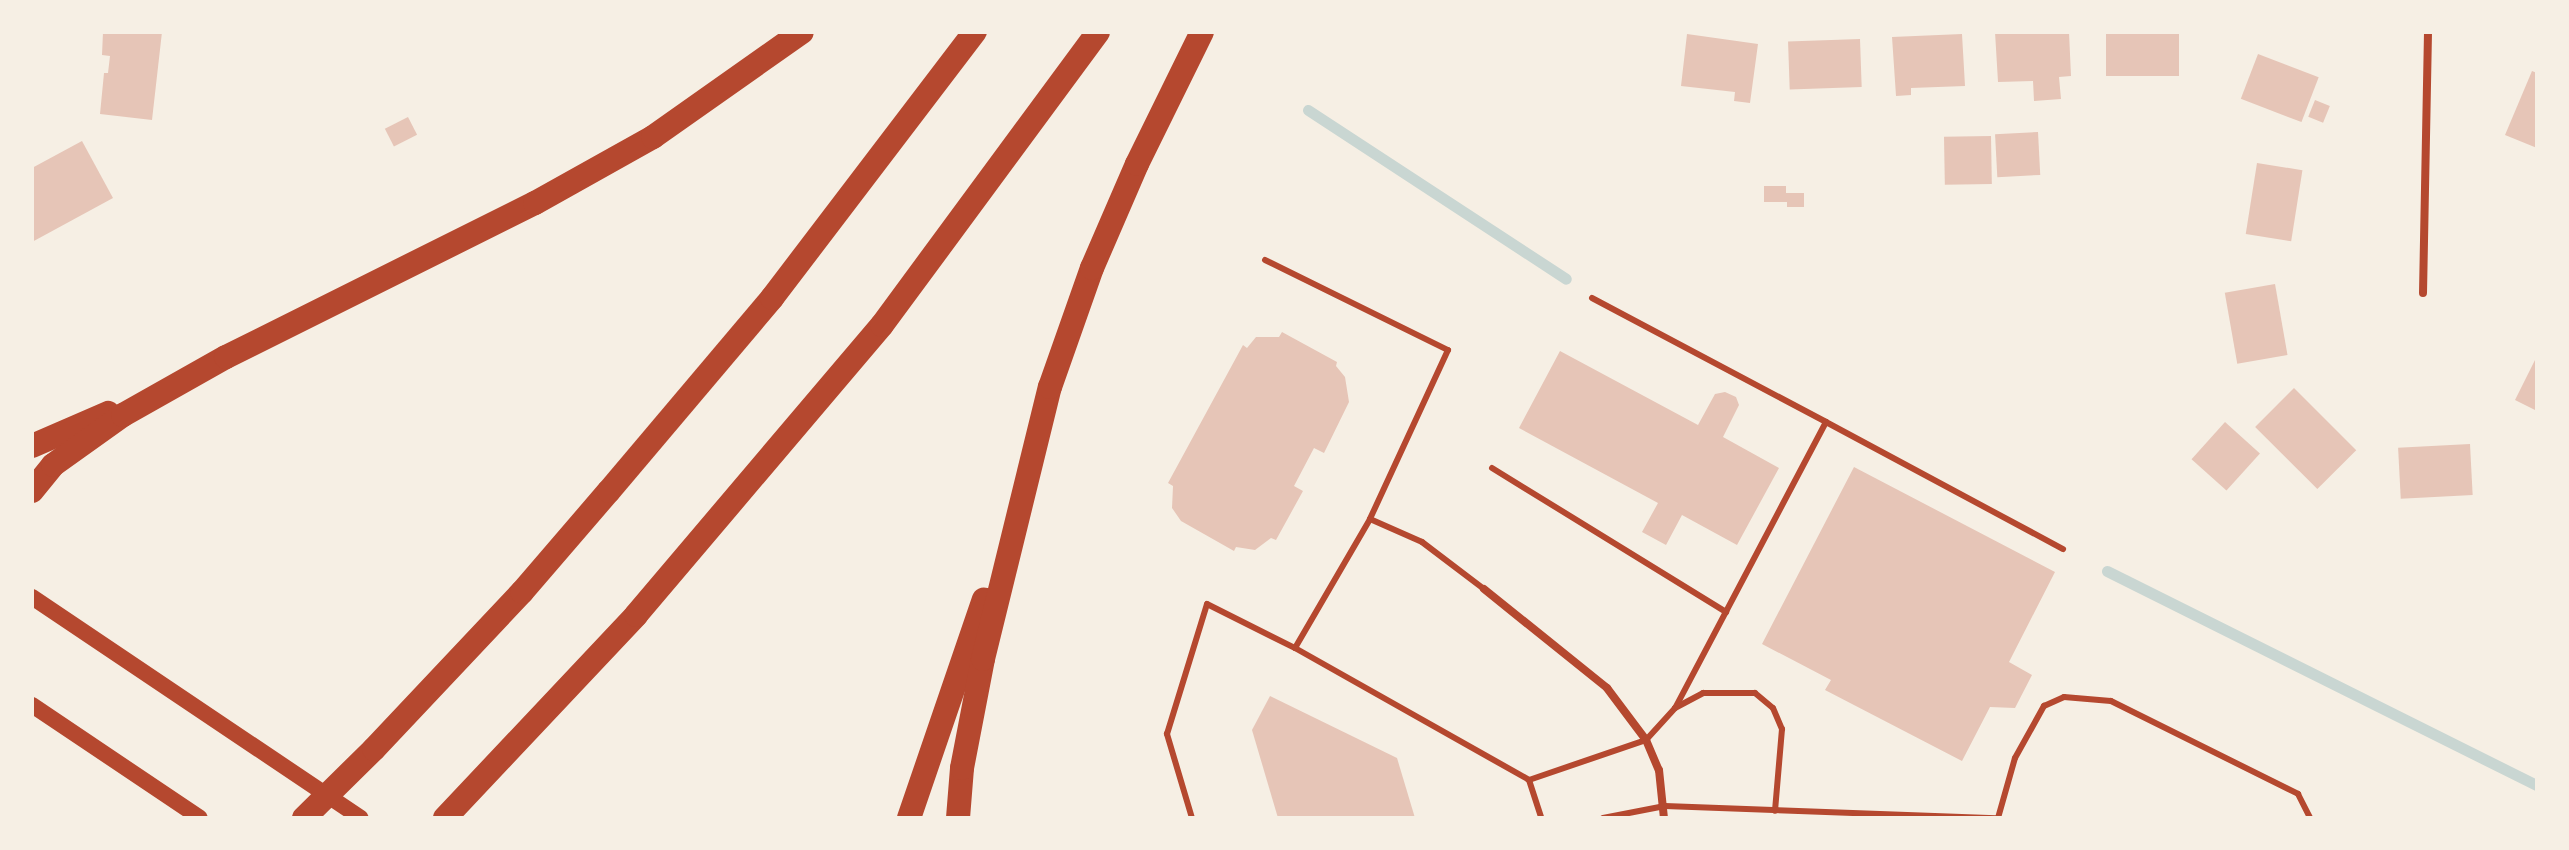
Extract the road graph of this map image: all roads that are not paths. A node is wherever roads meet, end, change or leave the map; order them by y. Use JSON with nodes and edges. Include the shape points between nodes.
{"nodes":[{"id":1,"x":802,"y":32,"type":"edge"},
{"id":2,"x":975,"y":32,"type":"edge"},
{"id":3,"x":1098,"y":32,"type":"edge"},
{"id":4,"x":1202,"y":32,"type":"edge"},
{"id":5,"x":2428,"y":32,"type":"edge"},
{"id":6,"x":1265,"y":260,"type":"dead end"},
{"id":7,"x":2423,"y":293,"type":"dead end"},
{"id":8,"x":1592,"y":298,"type":"dead end"},
{"id":9,"x":184,"y":381,"type":"junction"},
{"id":10,"x":1826,"y":422,"type":"junction"},
{"id":11,"x":32,"y":446,"type":"edge"},
{"id":12,"x":1030,"y":468,"type":"junction"},
{"id":13,"x":1492,"y":468,"type":"dead end"},
{"id":14,"x":32,"y":491,"type":"edge"},
{"id":15,"x":1370,"y":519,"type":"junction"},
{"id":16,"x":2063,"y":549,"type":"dead end"},
{"id":17,"x":1484,"y":589,"type":"joint"},
{"id":18,"x":32,"y":597,"type":"edge"},
{"id":19,"x":1726,"y":612,"type":"junction"},
{"id":20,"x":1295,"y":648,"type":"junction"},
{"id":21,"x":32,"y":705,"type":"edge"},
{"id":22,"x":1675,"y":708,"type":"junction"},
{"id":23,"x":1646,"y":740,"type":"junction"},
{"id":24,"x":1529,"y":780,"type":"junction"},
{"id":25,"x":1665,"y":806,"type":"junction"},
{"id":26,"x":1775,"y":811,"type":"junction"},
{"id":27,"x":200,"y":818,"type":"edge"},
{"id":28,"x":304,"y":818,"type":"edge"},
{"id":29,"x":361,"y":818,"type":"edge"},
{"id":30,"x":445,"y":818,"type":"edge"},
{"id":31,"x":909,"y":818,"type":"edge"},
{"id":32,"x":958,"y":818,"type":"edge"},
{"id":33,"x":1192,"y":818,"type":"edge"},
{"id":34,"x":1541,"y":818,"type":"edge"},
{"id":35,"x":1603,"y":818,"type":"edge"},
{"id":36,"x":1664,"y":818,"type":"edge"},
{"id":37,"x":1997,"y":818,"type":"edge"},
{"id":38,"x":2310,"y":818,"type":"edge"}],
"edges":[{"from":1,"to":9,"type":"highway","via":[[653,137],[535,203]]},
{"from":2,"to":28,"type":"highway","via":[[772,298],[609,491],[511,603]]},
{"from":3,"to":30,"type":"highway","via":[[882,325],[636,615]]},
{"from":4,"to":12,"type":"highway","via":[[1092,268],[1050,387]]},
{"from":5,"to":7,"type":"street"},
{"from":6,"to":15,"type":"lane","via":[[1448,350]]},
{"from":8,"to":10,"type":"lane"},
{"from":9,"to":11,"type":"highway"},
{"from":9,"to":14,"type":"highway","via":[[53,465]]},
{"from":10,"to":16,"type":"lane"},
{"from":10,"to":19,"type":"lane"},
{"from":12,"to":31,"type":"highway"},
{"from":12,"to":32,"type":"highway","via":[[983,659]]},
{"from":13,"to":19,"type":"lane"},
{"from":15,"to":17,"type":"lane","via":[[1422,542]]},
{"from":15,"to":20,"type":"lane"},
{"from":17,"to":23,"type":"street","via":[[1607,688]]},
{"from":18,"to":29,"type":"main road"},
{"from":19,"to":22,"type":"lane"},
{"from":20,"to":24,"type":"lane"},
{"from":20,"to":33,"type":"lane","via":[[1207,604],[1167,734]]},
{"from":21,"to":27,"type":"main road"},
{"from":22,"to":23,"type":"lane"},
{"from":22,"to":26,"type":"lane","via":[[1703,693],[1728,691],[1755,693],[1773,708],[1782,729],[1783,754]]},
{"from":23,"to":24,"type":"lane"},
{"from":23,"to":25,"type":"street","via":[[1659,770]]},
{"from":24,"to":34,"type":"lane"},
{"from":25,"to":26,"type":"lane"},
{"from":25,"to":35,"type":"lane"},
{"from":25,"to":36,"type":"street"},
{"from":26,"to":37,"type":"lane"},
{"from":37,"to":38,"type":"lane","via":[[2015,758],[2044,706],[2064,697],[2111,701],[2298,794]]}]}
